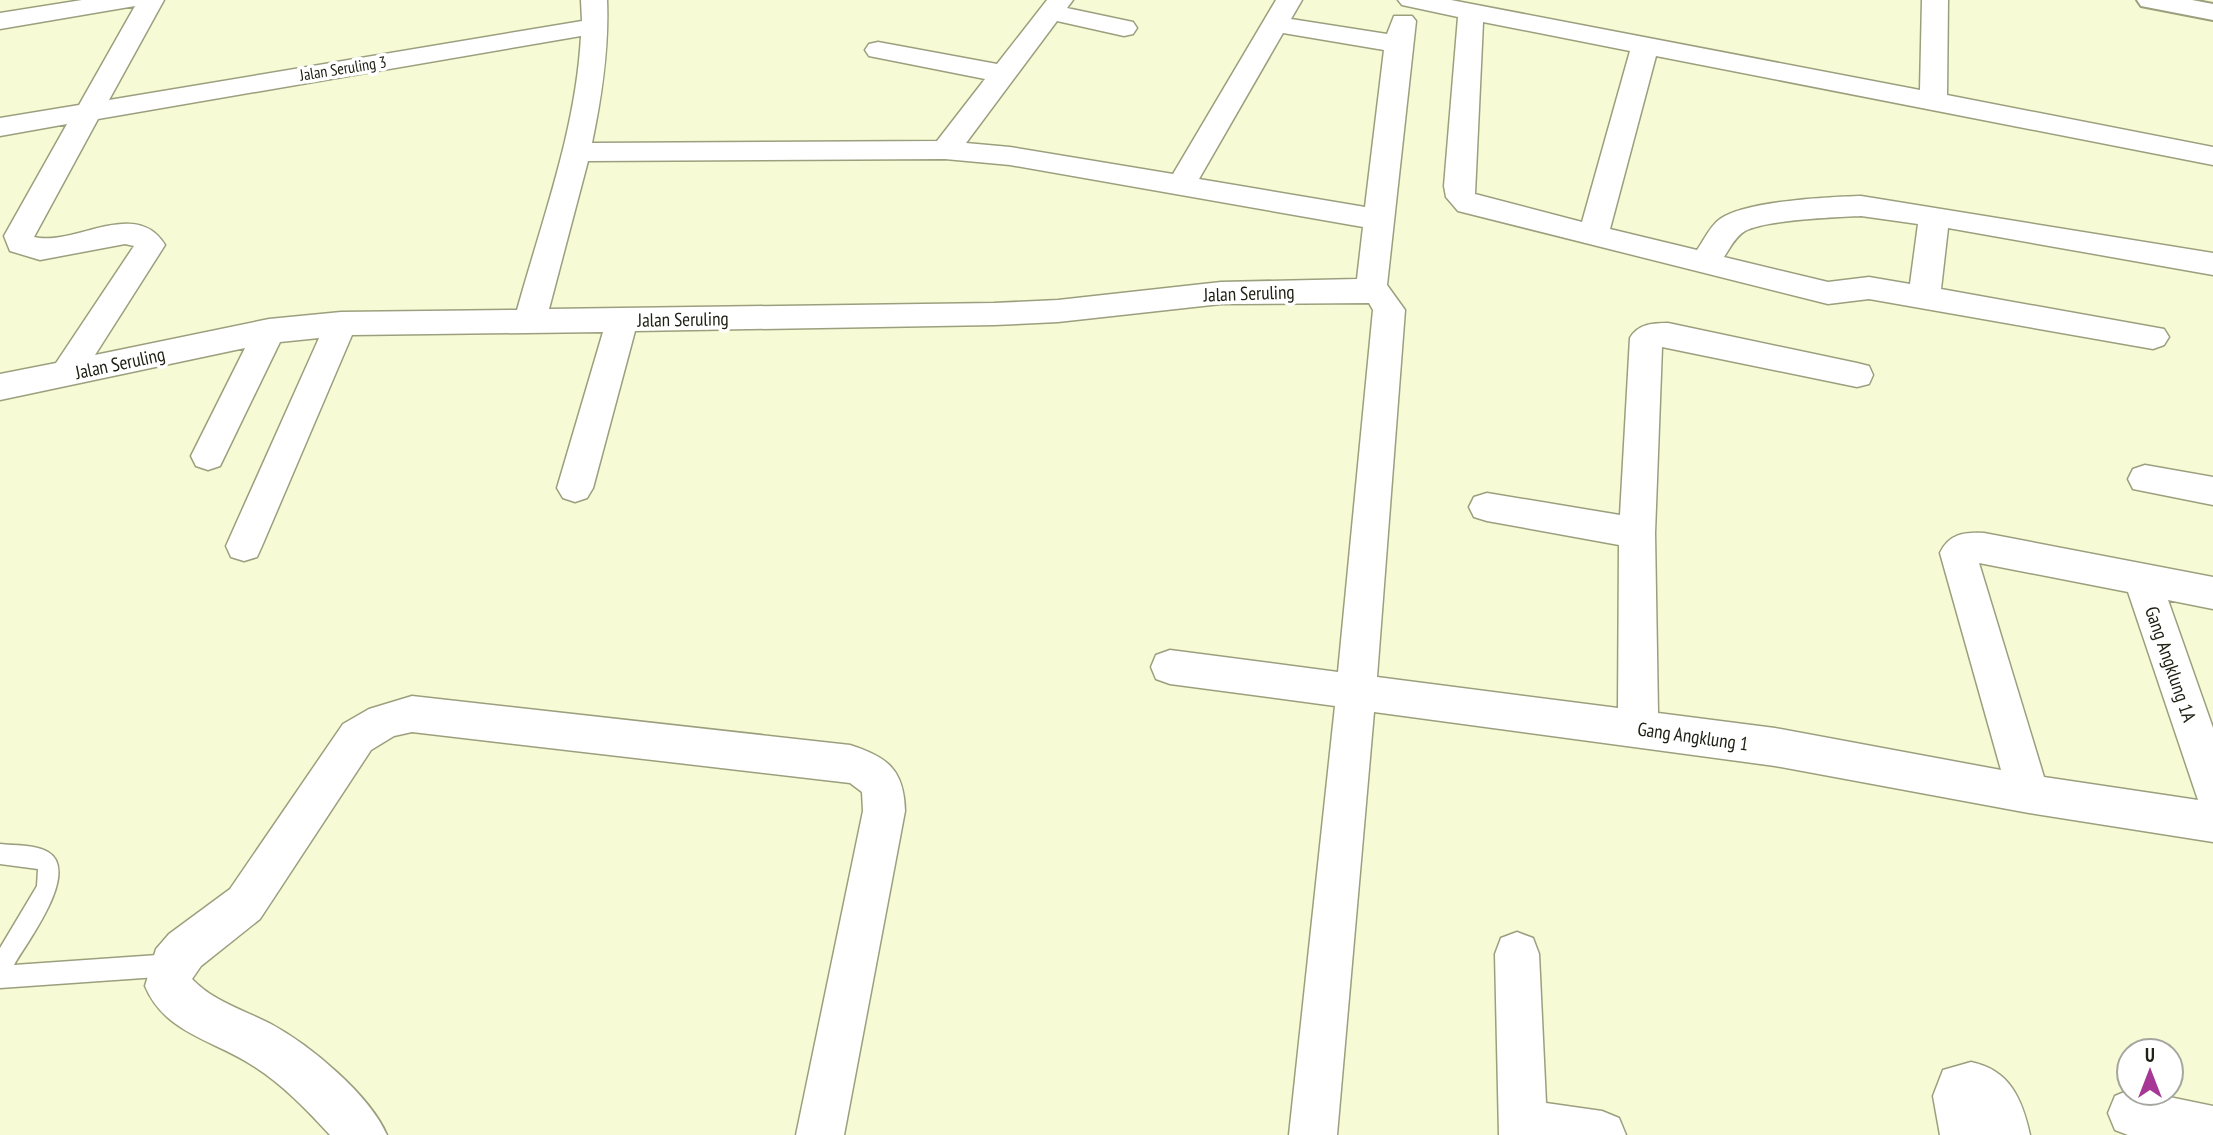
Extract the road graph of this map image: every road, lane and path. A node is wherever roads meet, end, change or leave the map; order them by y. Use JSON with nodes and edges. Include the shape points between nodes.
{"nodes":[{"id":1,"x":129,"y":0,"type":"edge"},
{"id":2,"x":150,"y":0,"type":"edge"},
{"id":3,"x":1289,"y":0,"type":"edge"},
{"id":4,"x":1410,"y":0,"type":"edge"},
{"id":5,"x":1935,"y":0,"type":"edge"},
{"id":6,"x":2150,"y":0,"type":"edge"},
{"id":7,"x":2185,"y":3,"type":"edge"},
{"id":8,"x":1056,"y":6,"type":"edge"},
{"id":9,"x":1471,"y":12,"type":"junction"},
{"id":10,"x":2213,"y":12,"type":"edge"},
{"id":11,"x":595,"y":13,"type":"edge"},
{"id":12,"x":0,"y":22,"type":"edge"},
{"id":13,"x":1275,"y":24,"type":"junction"},
{"id":14,"x":1124,"y":28,"type":"dead end"},
{"id":15,"x":1398,"y":44,"type":"junction"},
{"id":16,"x":1645,"y":46,"type":"junction"},
{"id":17,"x":878,"y":50,"type":"dead end"},
{"id":18,"x":1003,"y":74,"type":"junction"},
{"id":19,"x":1933,"y":102,"type":"junction"},
{"id":20,"x":90,"y":110,"type":"junction"},
{"id":21,"x":0,"y":127,"type":"edge"},
{"id":22,"x":945,"y":150,"type":"junction"},
{"id":23,"x":576,"y":152,"type":"junction"},
{"id":24,"x":2213,"y":156,"type":"edge"},
{"id":25,"x":1180,"y":187,"type":"junction"},
{"id":26,"x":1934,"y":216,"type":"junction"},
{"id":27,"x":1380,"y":220,"type":"junction"},
{"id":28,"x":1594,"y":234,"type":"junction"},
{"id":29,"x":1705,"y":262,"type":"junction"},
{"id":30,"x":2213,"y":264,"type":"edge"},
{"id":31,"x":1371,"y":290,"type":"junction"},
{"id":32,"x":1924,"y":299,"type":"junction"},
{"id":33,"x":622,"y":320,"type":"junction"},
{"id":34,"x":529,"y":323,"type":"junction"},
{"id":35,"x":341,"y":324,"type":"junction"},
{"id":36,"x":268,"y":331,"type":"junction"},
{"id":37,"x":2153,"y":337,"type":"dead end"},
{"id":38,"x":66,"y":374,"type":"junction"},
{"id":39,"x":1857,"y":375,"type":"dead end"},
{"id":40,"x":0,"y":387,"type":"edge"},
{"id":41,"x":208,"y":456,"type":"dead end"},
{"id":42,"x":2145,"y":479,"type":"dead end"},
{"id":43,"x":575,"y":488,"type":"dead end"},
{"id":44,"x":2213,"y":491,"type":"edge"},
{"id":45,"x":1487,"y":507,"type":"dead end"},
{"id":46,"x":1637,"y":533,"type":"junction"},
{"id":47,"x":244,"y":546,"type":"dead end"},
{"id":48,"x":2143,"y":580,"type":"junction"},
{"id":49,"x":2213,"y":593,"type":"edge"},
{"id":50,"x":1170,"y":667,"type":"dead end"},
{"id":51,"x":1356,"y":693,"type":"junction"},
{"id":52,"x":1638,"y":729,"type":"junction"},
{"id":53,"x":2213,"y":787,"type":"edge"},
{"id":54,"x":2029,"y":794,"type":"junction"},
{"id":55,"x":2213,"y":822,"type":"edge"},
{"id":56,"x":0,"y":854,"type":"edge"},
{"id":57,"x":1517,"y":954,"type":"dead end"},
{"id":58,"x":172,"y":965,"type":"junction"},
{"id":59,"x":0,"y":968,"type":"edge"},
{"id":60,"x":0,"y":977,"type":"edge"},
{"id":61,"x":2132,"y":1113,"type":"dead end"},
{"id":62,"x":1522,"y":1129,"type":"edge"},
{"id":63,"x":2213,"y":1130,"type":"edge"},
{"id":64,"x":363,"y":1135,"type":"edge"},
{"id":65,"x":821,"y":1135,"type":"edge"},
{"id":66,"x":1313,"y":1135,"type":"edge"},
{"id":67,"x":1602,"y":1135,"type":"edge"},
{"id":68,"x":1964,"y":1135,"type":"edge"},
{"id":69,"x":2006,"y":1135,"type":"edge"}],
"edges":[{"from":1,"to":12,"type":"street"},
{"from":2,"to":20,"type":"street"},
{"from":3,"to":13,"type":"street"},
{"from":4,"to":9,"type":"street"},
{"from":4,"to":15,"type":"street"},
{"from":5,"to":19,"type":"street"},
{"from":6,"to":7,"type":"street"},
{"from":7,"to":10,"type":"street"},
{"from":8,"to":14,"type":"street"},
{"from":8,"to":18,"type":"street"},
{"from":9,"to":16,"type":"street"},
{"from":9,"to":28,"type":"street","via":[[1461,197],[1478,209]]},
{"from":11,"to":20,"type":"street","name":"Jalan Seruling 3"},
{"from":11,"to":23,"type":"street","via":[[589,92]]},
{"from":13,"to":15,"type":"street"},
{"from":13,"to":25,"type":"street"},
{"from":15,"to":27,"type":"street"},
{"from":16,"to":19,"type":"street"},
{"from":16,"to":28,"type":"street"},
{"from":17,"to":18,"type":"street"},
{"from":18,"to":22,"type":"street"},
{"from":19,"to":24,"type":"street"},
{"from":20,"to":21,"type":"street","name":"Jalan Seruling 3"},
{"from":20,"to":38,"type":"street","via":[[24,225],[21,244],[40,249],[125,234],[138,235],[150,245]]},
{"from":22,"to":23,"type":"street"},
{"from":22,"to":25,"type":"street","via":[[1010,156]]},
{"from":23,"to":34,"type":"street"},
{"from":25,"to":27,"type":"street"},
{"from":26,"to":29,"type":"street","via":[[1861,206],[1741,220],[1727,229]]},
{"from":26,"to":30,"type":"street"},
{"from":26,"to":32,"type":"street"},
{"from":27,"to":31,"type":"street"},
{"from":28,"to":29,"type":"street"},
{"from":29,"to":32,"type":"street","via":[[1828,293],[1869,288]]},
{"from":31,"to":33,"type":"street","name":"Jalan Seruling","via":[[1221,293],[994,314]]},
{"from":31,"to":51,"type":"street","via":[[1389,310]]},
{"from":32,"to":37,"type":"street"},
{"from":33,"to":34,"type":"street","name":"Jalan Seruling"},
{"from":33,"to":43,"type":"street"},
{"from":34,"to":35,"type":"street","name":"Jalan Seruling"},
{"from":35,"to":36,"type":"street","name":"Jalan Seruling"},
{"from":35,"to":47,"type":"street"},
{"from":36,"to":38,"type":"street","name":"Jalan Seruling"},
{"from":36,"to":41,"type":"street"},
{"from":38,"to":40,"type":"street","name":"Jalan Seruling"},
{"from":39,"to":46,"type":"street","via":[[1668,335],[1646,338]]},
{"from":42,"to":44,"type":"street"},
{"from":45,"to":46,"type":"street"},
{"from":46,"to":52,"type":"street"},
{"from":48,"to":49,"type":"street"},
{"from":48,"to":53,"type":"street","name":"Gang Angklung 1A"},
{"from":48,"to":54,"type":"street","via":[[1984,548],[1966,547],[1958,553]]},
{"from":50,"to":51,"type":"street","name":"Gang Angklung 1"},
{"from":51,"to":52,"type":"street","name":"Gang Angklung 1"},
{"from":51,"to":66,"type":"street"},
{"from":52,"to":54,"type":"street","name":"Gang Angklung 1","via":[[1775,747]]},
{"from":54,"to":55,"type":"street","name":"Gang Angklung 1"},
{"from":56,"to":59,"type":"lane","via":[[40,858],[49,865],[51,876]]},
{"from":57,"to":62,"type":"street"},
{"from":58,"to":60,"type":"lane"},
{"from":58,"to":64,"type":"street","via":[[168,986],[182,1005],[260,1043],[324,1093]]},
{"from":58,"to":65,"type":"street","via":[[245,904],[357,737],[393,716],[412,714],[850,764],[880,778],[884,811]]},
{"from":61,"to":63,"type":"street"},
{"from":62,"to":67,"type":"street"},
{"from":68,"to":69,"type":"street","via":[[1957,1097],[1960,1087],[1967,1085],[1992,1094]]}]}
